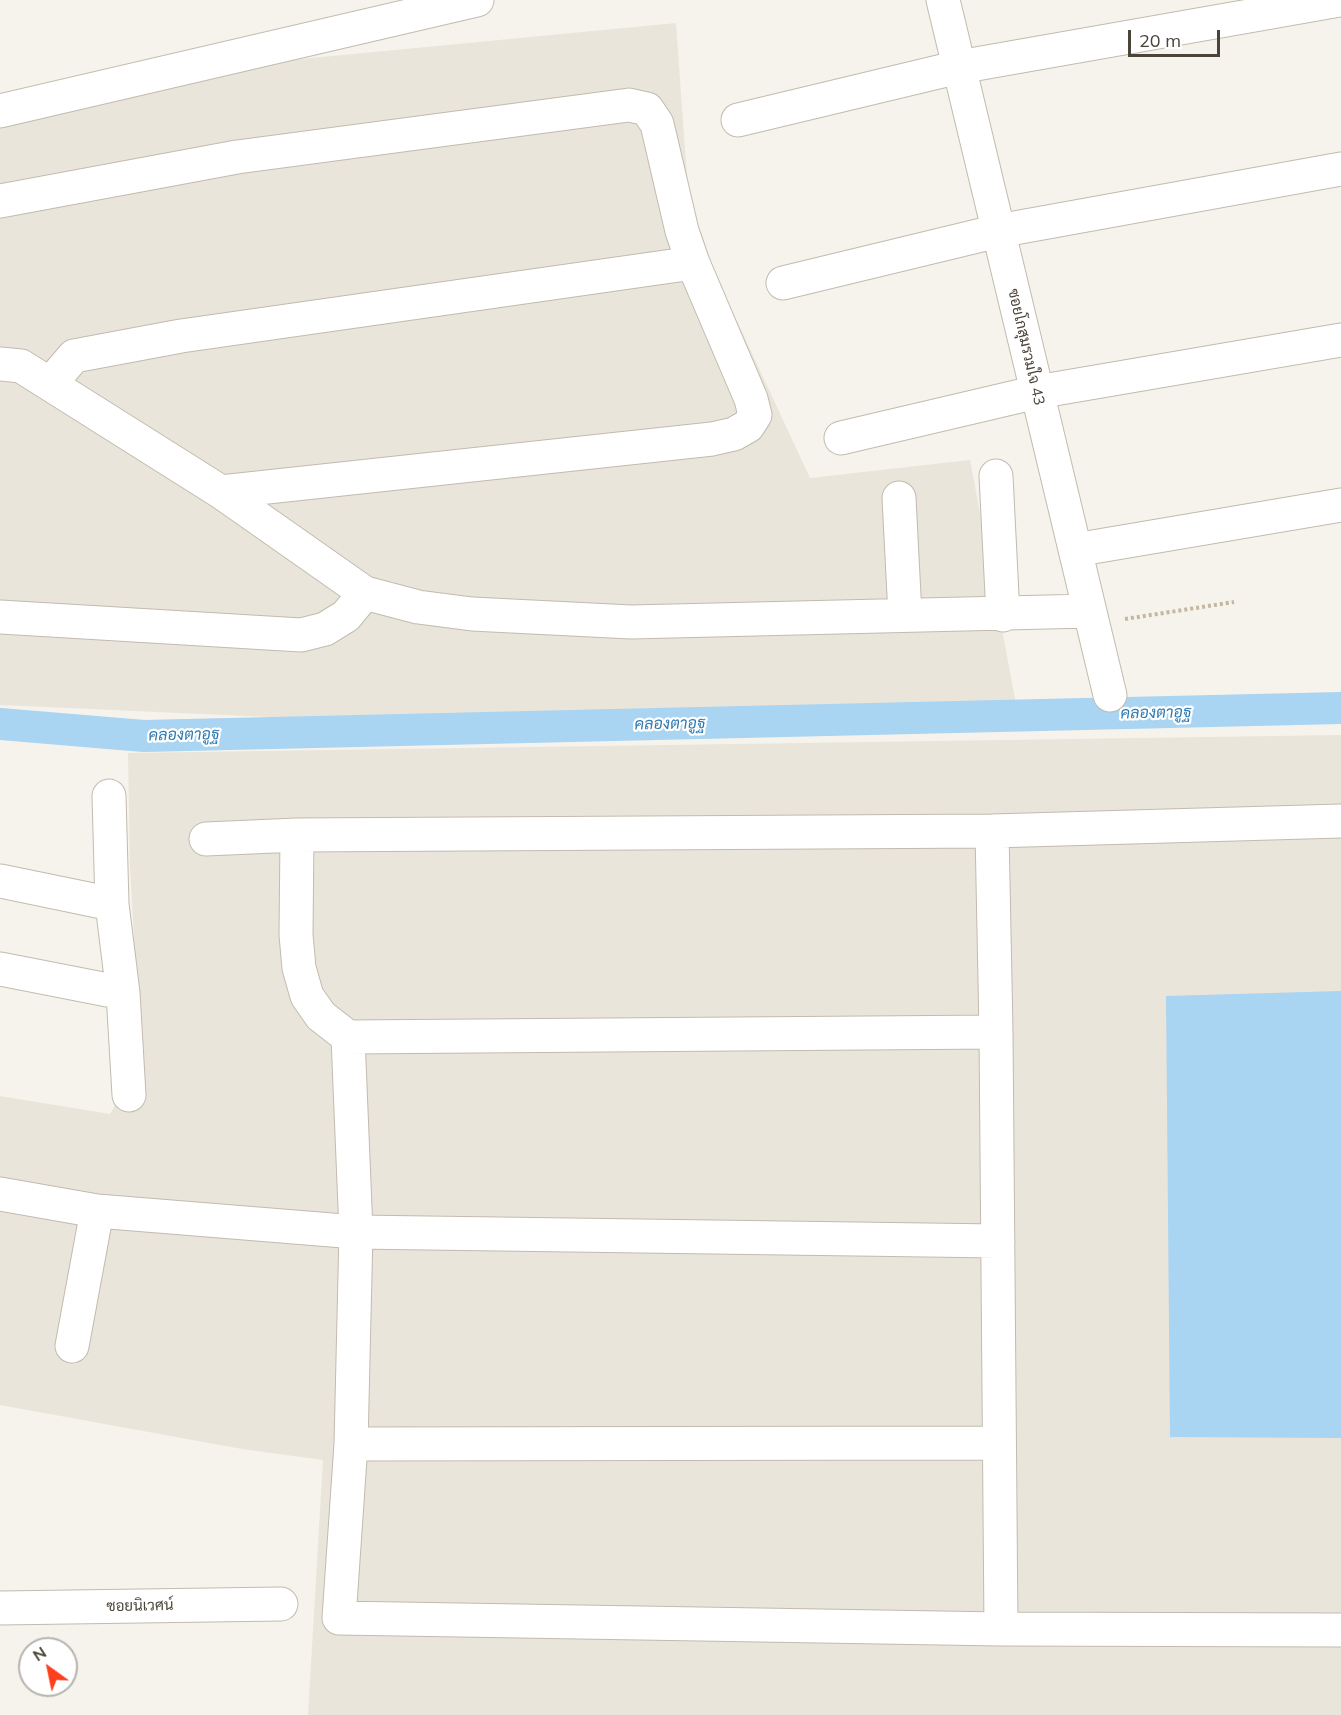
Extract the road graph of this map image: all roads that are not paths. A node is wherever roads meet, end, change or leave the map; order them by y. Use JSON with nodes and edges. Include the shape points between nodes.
{"nodes":[{"id":1,"x":477,"y":0,"type":"edge"},
{"id":2,"x":943,"y":0,"type":"edge"},
{"id":3,"x":1340,"y":0,"type":"edge"},
{"id":4,"x":959,"y":67,"type":"junction"},
{"id":5,"x":0,"y":111,"type":"edge"},
{"id":6,"x":738,"y":120,"type":"dead end"},
{"id":7,"x":1341,"y":169,"type":"edge"},
{"id":8,"x":0,"y":201,"type":"edge"},
{"id":9,"x":998,"y":231,"type":"junction"},
{"id":10,"x":693,"y":262,"type":"junction"},
{"id":11,"x":783,"y":283,"type":"dead end"},
{"id":12,"x":1341,"y":340,"type":"edge"},
{"id":13,"x":0,"y":364,"type":"edge"},
{"id":14,"x":50,"y":384,"type":"junction"},
{"id":15,"x":1037,"y":392,"type":"junction"},
{"id":16,"x":841,"y":438,"type":"dead end"},
{"id":17,"x":996,"y":476,"type":"dead end"},
{"id":18,"x":221,"y":492,"type":"junction"},
{"id":19,"x":899,"y":498,"type":"dead end"},
{"id":20,"x":1341,"y":505,"type":"edge"},
{"id":21,"x":1075,"y":550,"type":"junction"},
{"id":22,"x":365,"y":593,"type":"junction"},
{"id":23,"x":905,"y":615,"type":"junction"},
{"id":24,"x":1003,"y":615,"type":"junction"},
{"id":25,"x":0,"y":616,"type":"edge"},
{"id":26,"x":1091,"y":617,"type":"junction"},
{"id":27,"x":1110,"y":695,"type":"dead end"},
{"id":28,"x":110,"y":796,"type":"dead end"},
{"id":29,"x":1341,"y":821,"type":"edge"},
{"id":30,"x":992,"y":831,"type":"junction"},
{"id":31,"x":297,"y":835,"type":"junction"},
{"id":32,"x":206,"y":839,"type":"dead end"},
{"id":33,"x":0,"y":881,"type":"edge"},
{"id":34,"x":112,"y":904,"type":"junction"},
{"id":35,"x":0,"y":969,"type":"edge"},
{"id":36,"x":123,"y":993,"type":"junction"},
{"id":37,"x":996,"y":1032,"type":"junction"},
{"id":38,"x":348,"y":1037,"type":"junction"},
{"id":39,"x":129,"y":1095,"type":"dead end"},
{"id":40,"x":0,"y":1194,"type":"edge"},
{"id":41,"x":98,"y":1211,"type":"junction"},
{"id":42,"x":356,"y":1232,"type":"junction"},
{"id":43,"x":998,"y":1241,"type":"junction"},
{"id":44,"x":72,"y":1346,"type":"dead end"},
{"id":45,"x":999,"y":1443,"type":"junction"},
{"id":46,"x":351,"y":1444,"type":"junction"},
{"id":47,"x":280,"y":1604,"type":"dead end"},
{"id":48,"x":0,"y":1608,"type":"edge"},
{"id":49,"x":1001,"y":1629,"type":"junction"},
{"id":50,"x":1341,"y":1630,"type":"edge"}],
"edges":[{"from":1,"to":5,"type":"street"},
{"from":2,"to":4,"type":"street","name":"ซอยโกสุมรวมใจ 43"},
{"from":3,"to":4,"type":"street"},
{"from":4,"to":6,"type":"street"},
{"from":4,"to":9,"type":"street","name":"ซอยโกสุมรวมใจ 43"},
{"from":7,"to":9,"type":"street"},
{"from":8,"to":10,"type":"street","via":[[237,157],[629,105],[646,109],[657,124]]},
{"from":9,"to":11,"type":"street"},
{"from":9,"to":15,"type":"street","name":"ซอยโกสุมรวมใจ 43"},
{"from":10,"to":14,"type":"street","via":[[181,336],[74,356]]},
{"from":10,"to":18,"type":"street","via":[[751,399],[754,415],[748,426],[734,434],[712,440]]},
{"from":12,"to":15,"type":"street"},
{"from":13,"to":14,"type":"street","via":[[21,366]]},
{"from":14,"to":18,"type":"street"},
{"from":15,"to":16,"type":"street"},
{"from":15,"to":21,"type":"street","name":"ซอยโกสุมรวมใจ 43"},
{"from":17,"to":24,"type":"street"},
{"from":18,"to":22,"type":"street"},
{"from":19,"to":23,"type":"street"},
{"from":20,"to":21,"type":"street"},
{"from":21,"to":26,"type":"street","name":"ซอยโกสุมรวมใจ 43"},
{"from":22,"to":23,"type":"street","via":[[418,608],[472,614],[631,622]]},
{"from":22,"to":25,"type":"street","via":[[346,616],[325,629],[301,635]]},
{"from":23,"to":24,"type":"street"},
{"from":24,"to":26,"type":"street"},
{"from":26,"to":27,"type":"street","name":"ซอยโกสุมรวมใจ 43"},
{"from":28,"to":34,"type":"street"},
{"from":29,"to":30,"type":"street"},
{"from":30,"to":31,"type":"street"},
{"from":30,"to":37,"type":"street"},
{"from":31,"to":32,"type":"street"},
{"from":31,"to":38,"type":"street","via":[[299,968],[307,996],[321,1016]]},
{"from":33,"to":34,"type":"street"},
{"from":34,"to":36,"type":"street"},
{"from":35,"to":36,"type":"street"},
{"from":36,"to":39,"type":"street"},
{"from":37,"to":38,"type":"street"},
{"from":37,"to":43,"type":"street"},
{"from":38,"to":42,"type":"street"},
{"from":40,"to":41,"type":"street"},
{"from":41,"to":42,"type":"street"},
{"from":41,"to":44,"type":"street"},
{"from":42,"to":43,"type":"street"},
{"from":42,"to":46,"type":"street"},
{"from":43,"to":45,"type":"street"},
{"from":45,"to":46,"type":"street"},
{"from":45,"to":49,"type":"street"},
{"from":46,"to":49,"type":"street","via":[[339,1618]]},
{"from":47,"to":48,"type":"street","name":"ซอยนิเวศน์"},
{"from":49,"to":50,"type":"street"}]}
